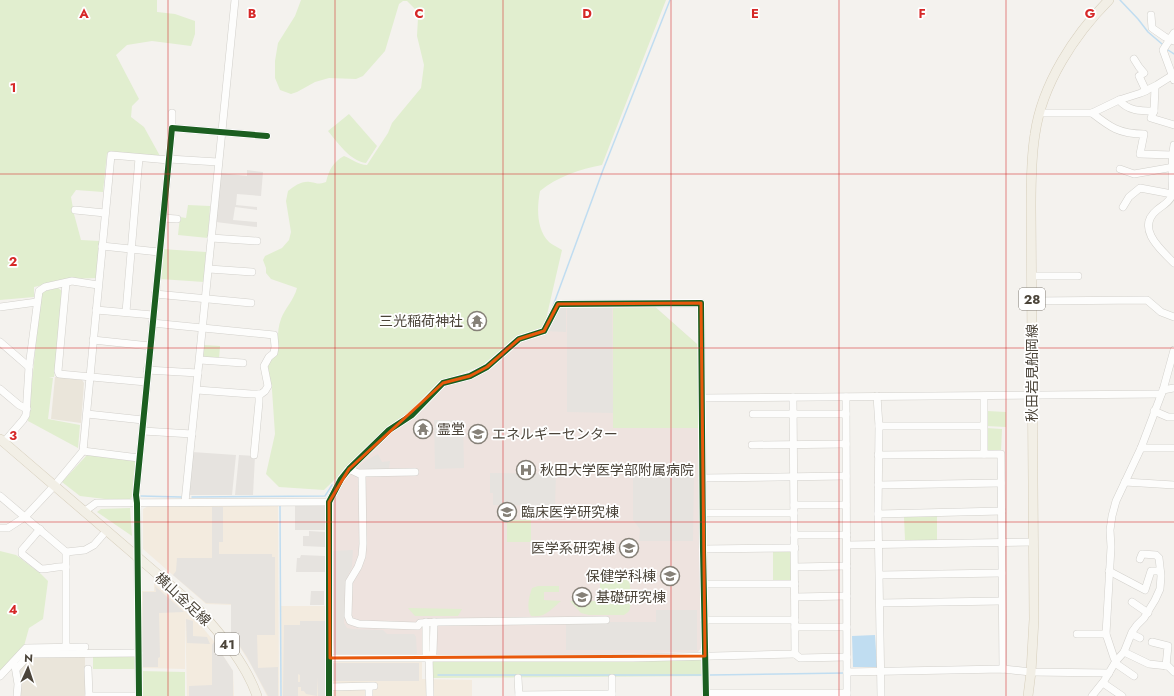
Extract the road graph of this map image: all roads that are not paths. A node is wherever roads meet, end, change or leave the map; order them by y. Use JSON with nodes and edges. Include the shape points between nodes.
{"nodes":[{"id":1,"x":235,"y":0,"type":"edge"},
{"id":2,"x":1110,"y":0,"type":"edge"},
{"id":3,"x":1151,"y":14,"type":"dead end"},
{"id":4,"x":1172,"y":37,"type":"edge"},
{"id":5,"x":1134,"y":59,"type":"dead end"},
{"id":6,"x":1173,"y":78,"type":"edge"},
{"id":7,"x":1155,"y":87,"type":"junction"},
{"id":8,"x":1146,"y":91,"type":"junction"},
{"id":9,"x":1119,"y":100,"type":"junction"},
{"id":10,"x":1154,"y":111,"type":"junction"},
{"id":11,"x":172,"y":113,"type":"dead end"},
{"id":12,"x":1092,"y":113,"type":"junction"},
{"id":13,"x":1040,"y":114,"type":"junction"},
{"id":14,"x":1174,"y":125,"type":"edge"},
{"id":15,"x":172,"y":128,"type":"junction"},
{"id":16,"x":220,"y":131,"type":"junction"},
{"id":17,"x":267,"y":136,"type":"dead end"},
{"id":18,"x":1174,"y":145,"type":"edge"},
{"id":19,"x":1173,"y":156,"type":"edge"},
{"id":20,"x":139,"y":158,"type":"junction"},
{"id":21,"x":169,"y":159,"type":"junction"},
{"id":22,"x":218,"y":162,"type":"junction"},
{"id":23,"x":1173,"y":167,"type":"edge"},
{"id":24,"x":1120,"y":169,"type":"dead end"},
{"id":25,"x":1172,"y":194,"type":"junction"},
{"id":26,"x":1123,"y":207,"type":"dead end"},
{"id":27,"x":75,"y":210,"type":"dead end"},
{"id":28,"x":105,"y":213,"type":"junction"},
{"id":29,"x":163,"y":218,"type":"junction"},
{"id":30,"x":177,"y":219,"type":"dead end"},
{"id":31,"x":211,"y":238,"type":"junction"},
{"id":32,"x":256,"y":241,"type":"dead end"},
{"id":33,"x":102,"y":246,"type":"junction"},
{"id":34,"x":131,"y":249,"type":"junction"},
{"id":35,"x":159,"y":252,"type":"junction"},
{"id":36,"x":1174,"y":263,"type":"edge"},
{"id":37,"x":208,"y":269,"type":"junction"},
{"id":38,"x":252,"y":272,"type":"dead end"},
{"id":39,"x":1032,"y":276,"type":"junction"},
{"id":40,"x":1078,"y":276,"type":"dead end"},
{"id":41,"x":66,"y":283,"type":"junction"},
{"id":42,"x":98,"y":285,"type":"junction"},
{"id":43,"x":155,"y":294,"type":"junction"},
{"id":44,"x":206,"y":298,"type":"junction"},
{"id":45,"x":1032,"y":301,"type":"junction"},
{"id":46,"x":38,"y":302,"type":"junction"},
{"id":47,"x":251,"y":303,"type":"dead end"},
{"id":48,"x":0,"y":307,"type":"edge"},
{"id":49,"x":96,"y":310,"type":"junction"},
{"id":50,"x":126,"y":312,"type":"junction"},
{"id":51,"x":153,"y":315,"type":"junction"},
{"id":52,"x":1174,"y":317,"type":"edge"},
{"id":53,"x":152,"y":323,"type":"junction"},
{"id":54,"x":203,"y":328,"type":"junction"},
{"id":55,"x":93,"y":340,"type":"junction"},
{"id":56,"x":0,"y":342,"type":"edge"},
{"id":57,"x":150,"y":346,"type":"junction"},
{"id":58,"x":1174,"y":350,"type":"edge"},
{"id":59,"x":200,"y":360,"type":"junction"},
{"id":60,"x":243,"y":364,"type":"dead end"},
{"id":61,"x":30,"y":367,"type":"junction"},
{"id":62,"x":147,"y":370,"type":"junction"},
{"id":63,"x":198,"y":373,"type":"junction"},
{"id":64,"x":89,"y":377,"type":"junction"},
{"id":65,"x":146,"y":382,"type":"junction"},
{"id":66,"x":1174,"y":388,"type":"edge"},
{"id":67,"x":0,"y":389,"type":"edge"},
{"id":68,"x":197,"y":390,"type":"junction"},
{"id":69,"x":1162,"y":392,"type":"junction"},
{"id":70,"x":259,"y":394,"type":"junction"},
{"id":71,"x":1032,"y":395,"type":"junction"},
{"id":72,"x":877,"y":396,"type":"junction"},
{"id":73,"x":984,"y":396,"type":"junction"},
{"id":74,"x":794,"y":397,"type":"junction"},
{"id":75,"x":846,"y":397,"type":"junction"},
{"id":76,"x":702,"y":398,"type":"junction"},
{"id":77,"x":27,"y":409,"type":"junction"},
{"id":78,"x":1154,"y":411,"type":"junction"},
{"id":79,"x":87,"y":414,"type":"junction"},
{"id":80,"x":753,"y":414,"type":"dead end"},
{"id":81,"x":846,"y":414,"type":"junction"},
{"id":82,"x":794,"y":415,"type":"junction"},
{"id":83,"x":1174,"y":417,"type":"edge"},
{"id":84,"x":143,"y":420,"type":"junction"},
{"id":85,"x":878,"y":426,"type":"junction"},
{"id":86,"x":983,"y":426,"type":"junction"},
{"id":87,"x":143,"y":431,"type":"junction"},
{"id":88,"x":192,"y":434,"type":"junction"},
{"id":89,"x":2,"y":440,"type":"edge"},
{"id":90,"x":846,"y":444,"type":"junction"},
{"id":91,"x":752,"y":445,"type":"dead end"},
{"id":92,"x":794,"y":445,"type":"junction"},
{"id":93,"x":1141,"y":448,"type":"junction"},
{"id":94,"x":1174,"y":448,"type":"edge"},
{"id":95,"x":83,"y":451,"type":"junction"},
{"id":96,"x":984,"y":454,"type":"junction"},
{"id":97,"x":254,"y":455,"type":"dead end"},
{"id":98,"x":878,"y":455,"type":"junction"},
{"id":99,"x":139,"y":458,"type":"junction"},
{"id":100,"x":349,"y":469,"type":"junction"},
{"id":101,"x":415,"y":472,"type":"dead end"},
{"id":102,"x":359,"y":473,"type":"junction"},
{"id":103,"x":846,"y":476,"type":"junction"},
{"id":104,"x":794,"y":477,"type":"junction"},
{"id":105,"x":702,"y":478,"type":"junction"},
{"id":106,"x":1125,"y":482,"type":"junction"},
{"id":107,"x":1001,"y":483,"type":"junction"},
{"id":108,"x":878,"y":485,"type":"junction"},
{"id":109,"x":1174,"y":485,"type":"edge"},
{"id":110,"x":54,"y":486,"type":"junction"},
{"id":111,"x":0,"y":496,"type":"edge"},
{"id":112,"x":185,"y":502,"type":"junction"},
{"id":113,"x":330,"y":502,"type":"junction"},
{"id":114,"x":138,"y":503,"type":"junction"},
{"id":115,"x":794,"y":505,"type":"junction"},
{"id":116,"x":846,"y":505,"type":"junction"},
{"id":117,"x":85,"y":511,"type":"junction"},
{"id":118,"x":1002,"y":511,"type":"junction"},
{"id":119,"x":703,"y":513,"type":"junction"},
{"id":120,"x":794,"y":513,"type":"junction"},
{"id":121,"x":878,"y":514,"type":"junction"},
{"id":122,"x":25,"y":518,"type":"junction"},
{"id":123,"x":0,"y":528,"type":"edge"},
{"id":124,"x":40,"y":530,"type":"junction"},
{"id":125,"x":107,"y":530,"type":"junction"},
{"id":126,"x":794,"y":535,"type":"junction"},
{"id":127,"x":846,"y":535,"type":"junction"},
{"id":128,"x":1002,"y":542,"type":"junction"},
{"id":129,"x":1034,"y":542,"type":"junction"},
{"id":130,"x":879,"y":545,"type":"junction"},
{"id":131,"x":847,"y":546,"type":"junction"},
{"id":132,"x":794,"y":548,"type":"junction"},
{"id":133,"x":703,"y":549,"type":"junction"},
{"id":134,"x":66,"y":552,"type":"junction"},
{"id":135,"x":139,"y":559,"type":"junction"},
{"id":136,"x":1140,"y":559,"type":"dead end"},
{"id":137,"x":847,"y":566,"type":"junction"},
{"id":138,"x":66,"y":567,"type":"junction"},
{"id":139,"x":795,"y":567,"type":"junction"},
{"id":140,"x":1109,"y":571,"type":"junction"},
{"id":141,"x":1160,"y":571,"type":"junction"},
{"id":142,"x":1002,"y":573,"type":"junction"},
{"id":143,"x":880,"y":575,"type":"junction"},
{"id":144,"x":704,"y":584,"type":"junction"},
{"id":145,"x":795,"y":584,"type":"junction"},
{"id":146,"x":847,"y":596,"type":"junction"},
{"id":147,"x":795,"y":597,"type":"junction"},
{"id":148,"x":1001,"y":601,"type":"junction"},
{"id":149,"x":1132,"y":602,"type":"dead end"},
{"id":150,"x":880,"y":603,"type":"junction"},
{"id":151,"x":1148,"y":613,"type":"junction"},
{"id":152,"x":606,"y":620,"type":"dead end"},
{"id":153,"x":704,"y":620,"type":"junction"},
{"id":154,"x":426,"y":622,"type":"junction"},
{"id":155,"x":434,"y":622,"type":"junction"},
{"id":156,"x":795,"y":624,"type":"junction"},
{"id":157,"x":847,"y":627,"type":"junction"},
{"id":158,"x":1077,"y":634,"type":"dead end"},
{"id":159,"x":1106,"y":634,"type":"junction"},
{"id":160,"x":1132,"y":634,"type":"junction"},
{"id":161,"x":1140,"y":638,"type":"dead end"},
{"id":162,"x":1152,"y":642,"type":"dead end"},
{"id":163,"x":66,"y":647,"type":"junction"},
{"id":164,"x":85,"y":647,"type":"dead end"},
{"id":165,"x":1124,"y":652,"type":"junction"},
{"id":166,"x":139,"y":653,"type":"junction"},
{"id":167,"x":795,"y":654,"type":"junction"},
{"id":168,"x":705,"y":656,"type":"junction"},
{"id":169,"x":429,"y":657,"type":"junction"},
{"id":170,"x":847,"y":657,"type":"junction"},
{"id":171,"x":330,"y":658,"type":"junction"},
{"id":172,"x":1115,"y":662,"type":"junction"},
{"id":173,"x":15,"y":666,"type":"junction"},
{"id":174,"x":1166,"y":666,"type":"junction"},
{"id":175,"x":88,"y":669,"type":"dead end"},
{"id":176,"x":1003,"y":669,"type":"junction"},
{"id":177,"x":880,"y":671,"type":"junction"},
{"id":178,"x":847,"y":672,"type":"junction"},
{"id":179,"x":1031,"y":672,"type":"junction"},
{"id":180,"x":1174,"y":672,"type":"edge"},
{"id":181,"x":1109,"y":673,"type":"junction"},
{"id":182,"x":0,"y":676,"type":"edge"},
{"id":183,"x":1134,"y":676,"type":"dead end"},
{"id":184,"x":518,"y":678,"type":"dead end"},
{"id":185,"x":612,"y":678,"type":"dead end"},
{"id":186,"x":1103,"y":683,"type":"junction"},
{"id":187,"x":329,"y":687,"type":"junction"},
{"id":188,"x":847,"y":694,"type":"edge"},
{"id":189,"x":519,"y":695,"type":"edge"},
{"id":190,"x":612,"y":695,"type":"edge"},
{"id":191,"x":706,"y":695,"type":"edge"},
{"id":192,"x":17,"y":696,"type":"edge"},
{"id":193,"x":89,"y":696,"type":"edge"},
{"id":194,"x":140,"y":696,"type":"edge"},
{"id":195,"x":257,"y":696,"type":"edge"},
{"id":196,"x":329,"y":696,"type":"edge"},
{"id":197,"x":369,"y":696,"type":"edge"},
{"id":198,"x":430,"y":696,"type":"edge"},
{"id":199,"x":881,"y":696,"type":"edge"},
{"id":200,"x":1028,"y":696,"type":"edge"},
{"id":201,"x":1092,"y":696,"type":"edge"},
{"id":202,"x":1122,"y":696,"type":"edge"}],
"edges":[{"from":1,"to":16,"type":"street"},
{"from":2,"to":13,"type":"main road","name":"秋田岩見船岡線","number":"28","via":[[1069,48],[1050,85]]},
{"from":3,"to":4,"type":"street","via":[[1152,28]]},
{"from":4,"to":6,"type":"street","via":[[1163,50]]},
{"from":5,"to":8,"type":"street","via":[[1144,73],[1139,76]]},
{"from":6,"to":7,"type":"street"},
{"from":7,"to":8,"type":"street"},
{"from":7,"to":10,"type":"street"},
{"from":8,"to":9,"type":"street"},
{"from":9,"to":10,"type":"street","via":[[1124,106],[1136,111]]},
{"from":9,"to":12,"type":"street"},
{"from":10,"to":14,"type":"street","via":[[1151,118]]},
{"from":11,"to":15,"type":"street"},
{"from":12,"to":13,"type":"street"},
{"from":12,"to":19,"type":"street","via":[[1106,125],[1120,131],[1144,134],[1140,154]]},
{"from":13,"to":39,"type":"main road","name":"秋田岩見船岡線","number":"28","via":[[1035,132],[1032,166]]},
{"from":15,"to":16,"type":"street"},
{"from":15,"to":21,"type":"street"},
{"from":16,"to":17,"type":"street"},
{"from":16,"to":22,"type":"street"},
{"from":18,"to":19,"type":"street"},
{"from":19,"to":23,"type":"street"},
{"from":20,"to":21,"type":"street"},
{"from":20,"to":28,"type":"street","via":[[111,155]]},
{"from":20,"to":34,"type":"street"},
{"from":21,"to":22,"type":"street"},
{"from":21,"to":29,"type":"street"},
{"from":22,"to":31,"type":"street"},
{"from":23,"to":24,"type":"street","via":[[1134,174]]},
{"from":23,"to":25,"type":"street"},
{"from":25,"to":26,"type":"street","via":[[1140,188],[1129,197]]},
{"from":25,"to":36,"type":"street","via":[[1169,201],[1152,215],[1148,227],[1155,243]]},
{"from":27,"to":28,"type":"street"},
{"from":28,"to":33,"type":"street"},
{"from":29,"to":30,"type":"street"},
{"from":29,"to":35,"type":"street"},
{"from":31,"to":32,"type":"street"},
{"from":31,"to":37,"type":"street"},
{"from":33,"to":34,"type":"street"},
{"from":33,"to":42,"type":"street"},
{"from":34,"to":35,"type":"street"},
{"from":34,"to":50,"type":"street"},
{"from":35,"to":43,"type":"street"},
{"from":37,"to":38,"type":"street"},
{"from":37,"to":44,"type":"street"},
{"from":39,"to":40,"type":"street"},
{"from":39,"to":45,"type":"main road","name":"秋田岩見船岡線","number":"28"},
{"from":41,"to":42,"type":"street","via":[[72,281]]},
{"from":41,"to":46,"type":"street","via":[[45,287],[39,291]]},
{"from":41,"to":64,"type":"street","via":[[58,371],[60,374]]},
{"from":42,"to":49,"type":"street"},
{"from":43,"to":44,"type":"street"},
{"from":43,"to":51,"type":"street"},
{"from":44,"to":47,"type":"street"},
{"from":44,"to":54,"type":"street"},
{"from":45,"to":52,"type":"street","via":[[1147,300],[1161,312]]},
{"from":45,"to":71,"type":"main road","name":"秋田岩見船岡線","number":"28"},
{"from":46,"to":48,"type":"street"},
{"from":46,"to":61,"type":"street"},
{"from":49,"to":50,"type":"street"},
{"from":49,"to":55,"type":"street"},
{"from":50,"to":51,"type":"street"},
{"from":51,"to":53,"type":"street"},
{"from":53,"to":54,"type":"street"},
{"from":53,"to":57,"type":"street"},
{"from":54,"to":59,"type":"street"},
{"from":54,"to":70,"type":"street","via":[[274,335],[274,353],[264,366],[268,386]]},
{"from":55,"to":57,"type":"street"},
{"from":55,"to":64,"type":"street"},
{"from":56,"to":61,"type":"street"},
{"from":57,"to":62,"type":"street"},
{"from":58,"to":69,"type":"street"},
{"from":59,"to":60,"type":"street"},
{"from":59,"to":63,"type":"street"},
{"from":61,"to":77,"type":"street"},
{"from":62,"to":63,"type":"street"},
{"from":62,"to":65,"type":"street"},
{"from":63,"to":68,"type":"street"},
{"from":64,"to":65,"type":"street"},
{"from":64,"to":79,"type":"street"},
{"from":65,"to":84,"type":"street"},
{"from":66,"to":69,"type":"street"},
{"from":67,"to":77,"type":"street"},
{"from":68,"to":70,"type":"street"},
{"from":68,"to":88,"type":"street"},
{"from":69,"to":71,"type":"street"},
{"from":69,"to":78,"type":"street"},
{"from":70,"to":97,"type":"street"},
{"from":71,"to":73,"type":"street"},
{"from":71,"to":129,"type":"main road","name":"秋田岩見船岡線","number":"28"},
{"from":72,"to":73,"type":"street"},
{"from":72,"to":75,"type":"street"},
{"from":72,"to":85,"type":"street"},
{"from":73,"to":86,"type":"street"},
{"from":74,"to":75,"type":"street"},
{"from":74,"to":76,"type":"street"},
{"from":74,"to":82,"type":"street"},
{"from":75,"to":81,"type":"street"},
{"from":76,"to":100,"type":"street","via":[[701,303],[558,304],[544,330],[519,339],[492,363],[471,376],[443,383],[412,415],[389,430]]},
{"from":76,"to":105,"type":"street"},
{"from":77,"to":89,"type":"street","via":[[23,420]]},
{"from":78,"to":83,"type":"street"},
{"from":78,"to":93,"type":"street"},
{"from":79,"to":84,"type":"street"},
{"from":79,"to":95,"type":"street"},
{"from":80,"to":82,"type":"street"},
{"from":81,"to":82,"type":"street"},
{"from":81,"to":90,"type":"street"},
{"from":82,"to":92,"type":"street"},
{"from":84,"to":87,"type":"street"},
{"from":85,"to":86,"type":"street"},
{"from":85,"to":98,"type":"street"},
{"from":86,"to":96,"type":"street"},
{"from":87,"to":88,"type":"street"},
{"from":87,"to":99,"type":"street"},
{"from":88,"to":112,"type":"street"},
{"from":89,"to":110,"type":"main road","name":"横山金足線","number":"41"},
{"from":90,"to":92,"type":"street"},
{"from":90,"to":103,"type":"street"},
{"from":91,"to":92,"type":"street"},
{"from":92,"to":104,"type":"street"},
{"from":93,"to":94,"type":"street"},
{"from":93,"to":106,"type":"street"},
{"from":95,"to":99,"type":"street"},
{"from":95,"to":110,"type":"street"},
{"from":96,"to":98,"type":"street"},
{"from":96,"to":107,"type":"street","via":[[1001,454]]},
{"from":98,"to":108,"type":"street"},
{"from":99,"to":114,"type":"street","via":[[136,495]]},
{"from":100,"to":102,"type":"street"},
{"from":100,"to":113,"type":"street"},
{"from":101,"to":102,"type":"street"},
{"from":102,"to":154,"type":"street","via":[[362,475],[363,544],[358,567],[349,582],[350,621],[359,624],[418,626]]},
{"from":103,"to":104,"type":"street"},
{"from":103,"to":116,"type":"street"},
{"from":104,"to":105,"type":"street"},
{"from":104,"to":115,"type":"street"},
{"from":105,"to":119,"type":"street"},
{"from":106,"to":109,"type":"street"},
{"from":106,"to":140,"type":"street","via":[[1112,516]]},
{"from":107,"to":108,"type":"street"},
{"from":107,"to":118,"type":"street"},
{"from":108,"to":121,"type":"street"},
{"from":110,"to":117,"type":"main road","name":"横山金足線","number":"41"},
{"from":110,"to":122,"type":"street"},
{"from":111,"to":122,"type":"street"},
{"from":112,"to":113,"type":"street"},
{"from":112,"to":114,"type":"street"},
{"from":113,"to":171,"type":"street"},
{"from":114,"to":117,"type":"street","via":[[96,503]]},
{"from":114,"to":135,"type":"street"},
{"from":115,"to":116,"type":"street"},
{"from":115,"to":120,"type":"street"},
{"from":116,"to":127,"type":"street"},
{"from":117,"to":125,"type":"main road","name":"横山金足線","number":"41"},
{"from":118,"to":121,"type":"street"},
{"from":118,"to":128,"type":"street"},
{"from":119,"to":120,"type":"street"},
{"from":119,"to":133,"type":"street"},
{"from":120,"to":126,"type":"street"},
{"from":121,"to":130,"type":"street"},
{"from":122,"to":123,"type":"street","via":[[8,528]]},
{"from":122,"to":124,"type":"street"},
{"from":124,"to":134,"type":"street"},
{"from":124,"to":138,"type":"street","via":[[22,550],[22,554],[41,569]]},
{"from":125,"to":134,"type":"street","via":[[94,545],[85,550]]},
{"from":125,"to":135,"type":"main road","name":"横山金足線","number":"41"},
{"from":126,"to":127,"type":"street"},
{"from":126,"to":132,"type":"street"},
{"from":127,"to":131,"type":"street"},
{"from":128,"to":129,"type":"street"},
{"from":128,"to":130,"type":"street"},
{"from":128,"to":142,"type":"street"},
{"from":129,"to":179,"type":"main road","name":"秋田岩見船岡線","number":"28"},
{"from":130,"to":131,"type":"street"},
{"from":130,"to":143,"type":"street"},
{"from":131,"to":137,"type":"street"},
{"from":132,"to":133,"type":"street"},
{"from":132,"to":139,"type":"street"},
{"from":133,"to":144,"type":"street"},
{"from":134,"to":138,"type":"street"},
{"from":135,"to":166,"type":"street"},
{"from":135,"to":195,"type":"main road","name":"横山金足線","number":"41","via":[[187,598],[208,620],[242,667]]},
{"from":136,"to":141,"type":"street","via":[[1142,554],[1156,555],[1159,558]]},
{"from":137,"to":139,"type":"street"},
{"from":137,"to":146,"type":"street"},
{"from":138,"to":163,"type":"street"},
{"from":139,"to":145,"type":"street"},
{"from":140,"to":141,"type":"street","via":[[1145,590],[1151,571]]},
{"from":140,"to":159,"type":"street"},
{"from":141,"to":151,"type":"street","via":[[1160,589]]},
{"from":142,"to":143,"type":"street"},
{"from":142,"to":148,"type":"street"},
{"from":143,"to":150,"type":"street"},
{"from":144,"to":145,"type":"street"},
{"from":144,"to":153,"type":"street"},
{"from":145,"to":147,"type":"street"},
{"from":146,"to":147,"type":"street"},
{"from":146,"to":157,"type":"street"},
{"from":147,"to":156,"type":"street"},
{"from":148,"to":150,"type":"street"},
{"from":148,"to":176,"type":"street"},
{"from":149,"to":151,"type":"street"},
{"from":150,"to":177,"type":"street"},
{"from":151,"to":160,"type":"street"},
{"from":152,"to":155,"type":"street"},
{"from":153,"to":156,"type":"street"},
{"from":153,"to":168,"type":"street"},
{"from":154,"to":155,"type":"street"},
{"from":154,"to":169,"type":"street","via":[[426,654]]},
{"from":155,"to":169,"type":"street","via":[[433,653]]},
{"from":156,"to":157,"type":"street"},
{"from":156,"to":167,"type":"street"},
{"from":157,"to":170,"type":"street"},
{"from":158,"to":159,"type":"street"},
{"from":159,"to":172,"type":"street"},
{"from":160,"to":161,"type":"street"},
{"from":160,"to":165,"type":"street"},
{"from":162,"to":174,"type":"street","via":[[1168,646]]},
{"from":163,"to":164,"type":"street"},
{"from":163,"to":173,"type":"street","via":[[26,648]]},
{"from":165,"to":172,"type":"street"},
{"from":165,"to":174,"type":"street","via":[[1149,664]]},
{"from":166,"to":173,"type":"street","via":[[30,654]]},
{"from":166,"to":194,"type":"street"},
{"from":167,"to":168,"type":"street"},
{"from":167,"to":170,"type":"street","via":[[800,658]]},
{"from":168,"to":169,"type":"street"},
{"from":168,"to":191,"type":"street"},
{"from":169,"to":171,"type":"street"},
{"from":169,"to":198,"type":"street"},
{"from":170,"to":178,"type":"street"},
{"from":171,"to":187,"type":"street"},
{"from":172,"to":181,"type":"street"},
{"from":172,"to":183,"type":"street"},
{"from":173,"to":182,"type":"street"},
{"from":173,"to":192,"type":"street"},
{"from":174,"to":180,"type":"street"},
{"from":175,"to":193,"type":"street"},
{"from":176,"to":177,"type":"street"},
{"from":176,"to":179,"type":"street"},
{"from":177,"to":178,"type":"street"},
{"from":177,"to":199,"type":"street"},
{"from":178,"to":188,"type":"street"},
{"from":179,"to":181,"type":"street"},
{"from":179,"to":200,"type":"main road","name":"秋田岩見船岡線","number":"28"},
{"from":181,"to":186,"type":"street"},
{"from":184,"to":189,"type":"street"},
{"from":185,"to":190,"type":"street"},
{"from":186,"to":201,"type":"street"},
{"from":186,"to":202,"type":"street"},
{"from":187,"to":196,"type":"street"},
{"from":187,"to":197,"type":"street","via":[[372,686]]},
{"from":188,"to":191,"type":"street"},
{"from":189,"to":190,"type":"street"},
{"from":193,"to":194,"type":"street"}]}
